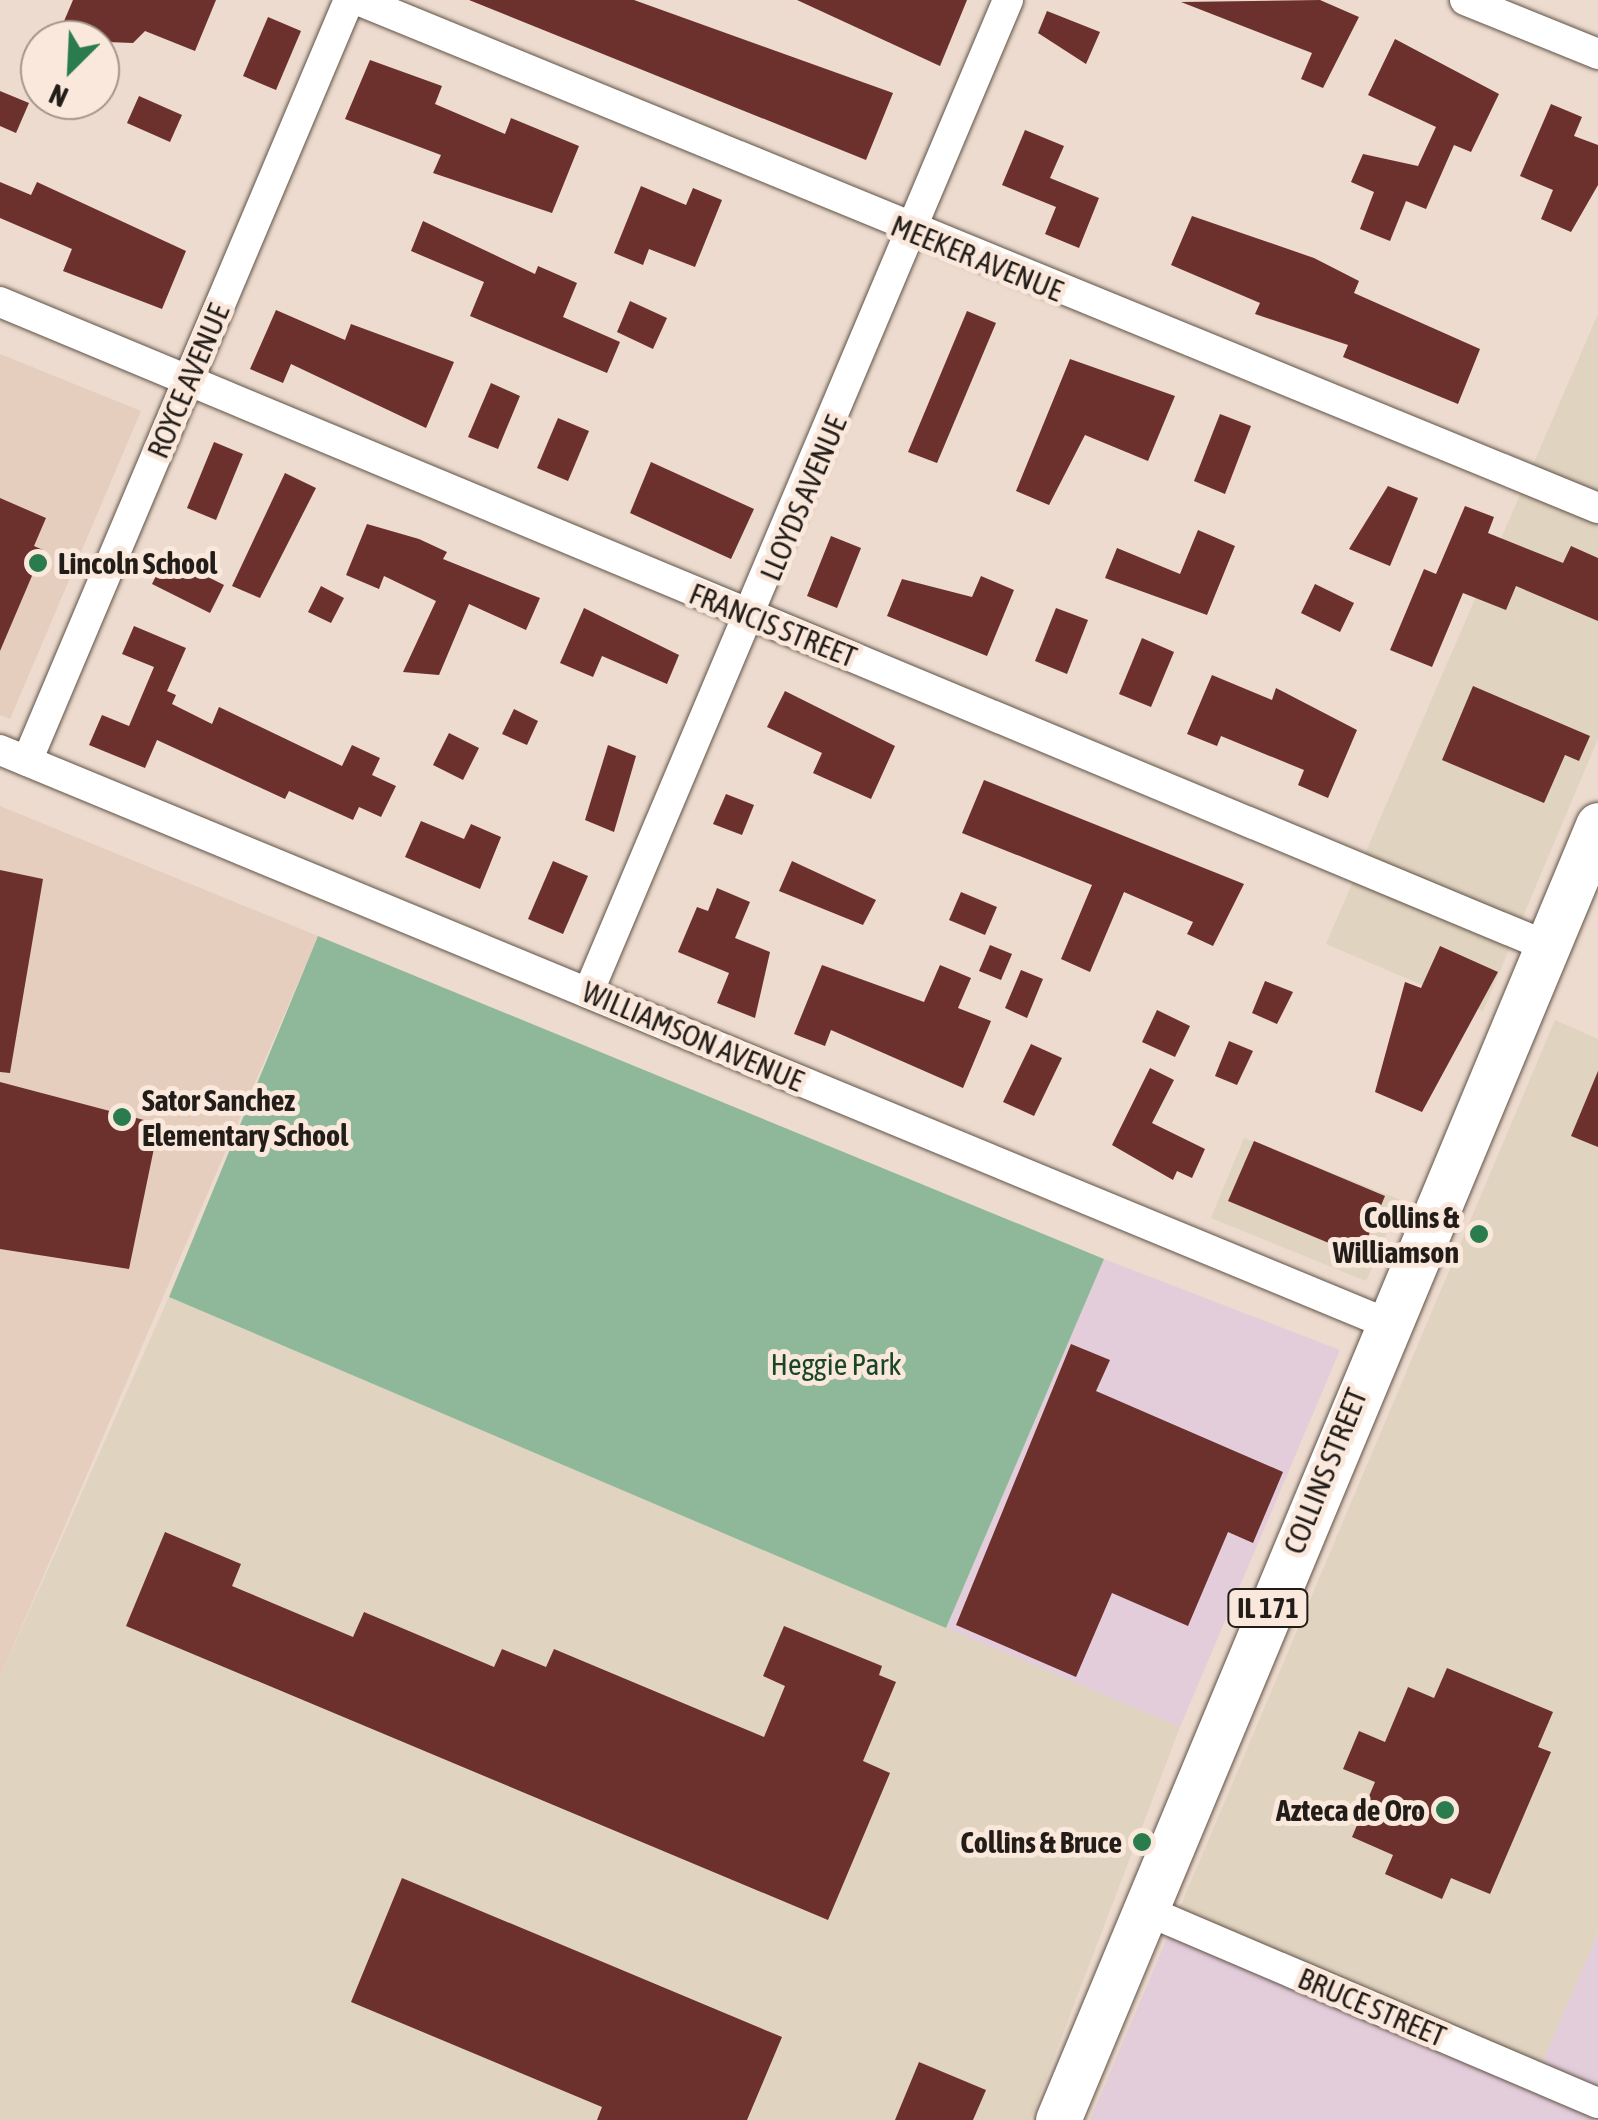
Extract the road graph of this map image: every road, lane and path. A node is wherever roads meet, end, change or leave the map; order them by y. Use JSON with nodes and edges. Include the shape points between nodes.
{"nodes":[{"id":1,"x":349,"y":0,"type":"edge"},
{"id":2,"x":358,"y":0,"type":"edge"},
{"id":3,"x":1008,"y":0,"type":"edge"},
{"id":4,"x":1465,"y":0,"type":"edge"},
{"id":5,"x":1598,"y":54,"type":"edge"},
{"id":6,"x":914,"y":233,"type":"junction"},
{"id":7,"x":0,"y":302,"type":"edge"},
{"id":8,"x":188,"y":380,"type":"junction"},
{"id":9,"x":1598,"y":508,"type":"edge"},
{"id":10,"x":753,"y":617,"type":"junction"},
{"id":11,"x":13,"y":756,"type":"edge"},
{"id":12,"x":1598,"y":825,"type":"edge"},
{"id":13,"x":1546,"y":946,"type":"junction"},
{"id":14,"x":588,"y":992,"type":"junction"},
{"id":15,"x":1386,"y":1324,"type":"junction"},
{"id":16,"x":1145,"y":1910,"type":"junction"},
{"id":17,"x":1598,"y":2104,"type":"edge"},
{"id":18,"x":1058,"y":2120,"type":"edge"}],
"edges":[{"from":1,"to":8,"type":"street","name":"ROYCE AVENUE"},
{"from":2,"to":6,"type":"street","name":"MEEKER AVENUE"},
{"from":3,"to":6,"type":"street","name":"LLOYDS AVENUE"},
{"from":4,"to":5,"type":"street"},
{"from":6,"to":9,"type":"street","name":"MEEKER AVENUE"},
{"from":6,"to":10,"type":"street","name":"LLOYDS AVENUE"},
{"from":7,"to":8,"type":"street","name":"FRANCIS STREET"},
{"from":8,"to":10,"type":"street","name":"FRANCIS STREET"},
{"from":8,"to":11,"type":"street","name":"ROYCE AVENUE"},
{"from":10,"to":13,"type":"street","name":"FRANCIS STREET"},
{"from":10,"to":14,"type":"street","name":"LLOYDS AVENUE"},
{"from":11,"to":14,"type":"street","name":"WILLIAMSON AVENUE"},
{"from":12,"to":13,"type":"main road","name":"COLLINS STREET","number":"IL 171"},
{"from":13,"to":15,"type":"main road","name":"COLLINS STREET","number":"IL 171"},
{"from":14,"to":15,"type":"street","name":"WILLIAMSON AVENUE"},
{"from":15,"to":16,"type":"main road","name":"COLLINS STREET","number":"IL 171"},
{"from":16,"to":17,"type":"street","name":"BRUCE STREET"},
{"from":16,"to":18,"type":"main road","name":"COLLINS STREET","number":"IL 171"}]}
